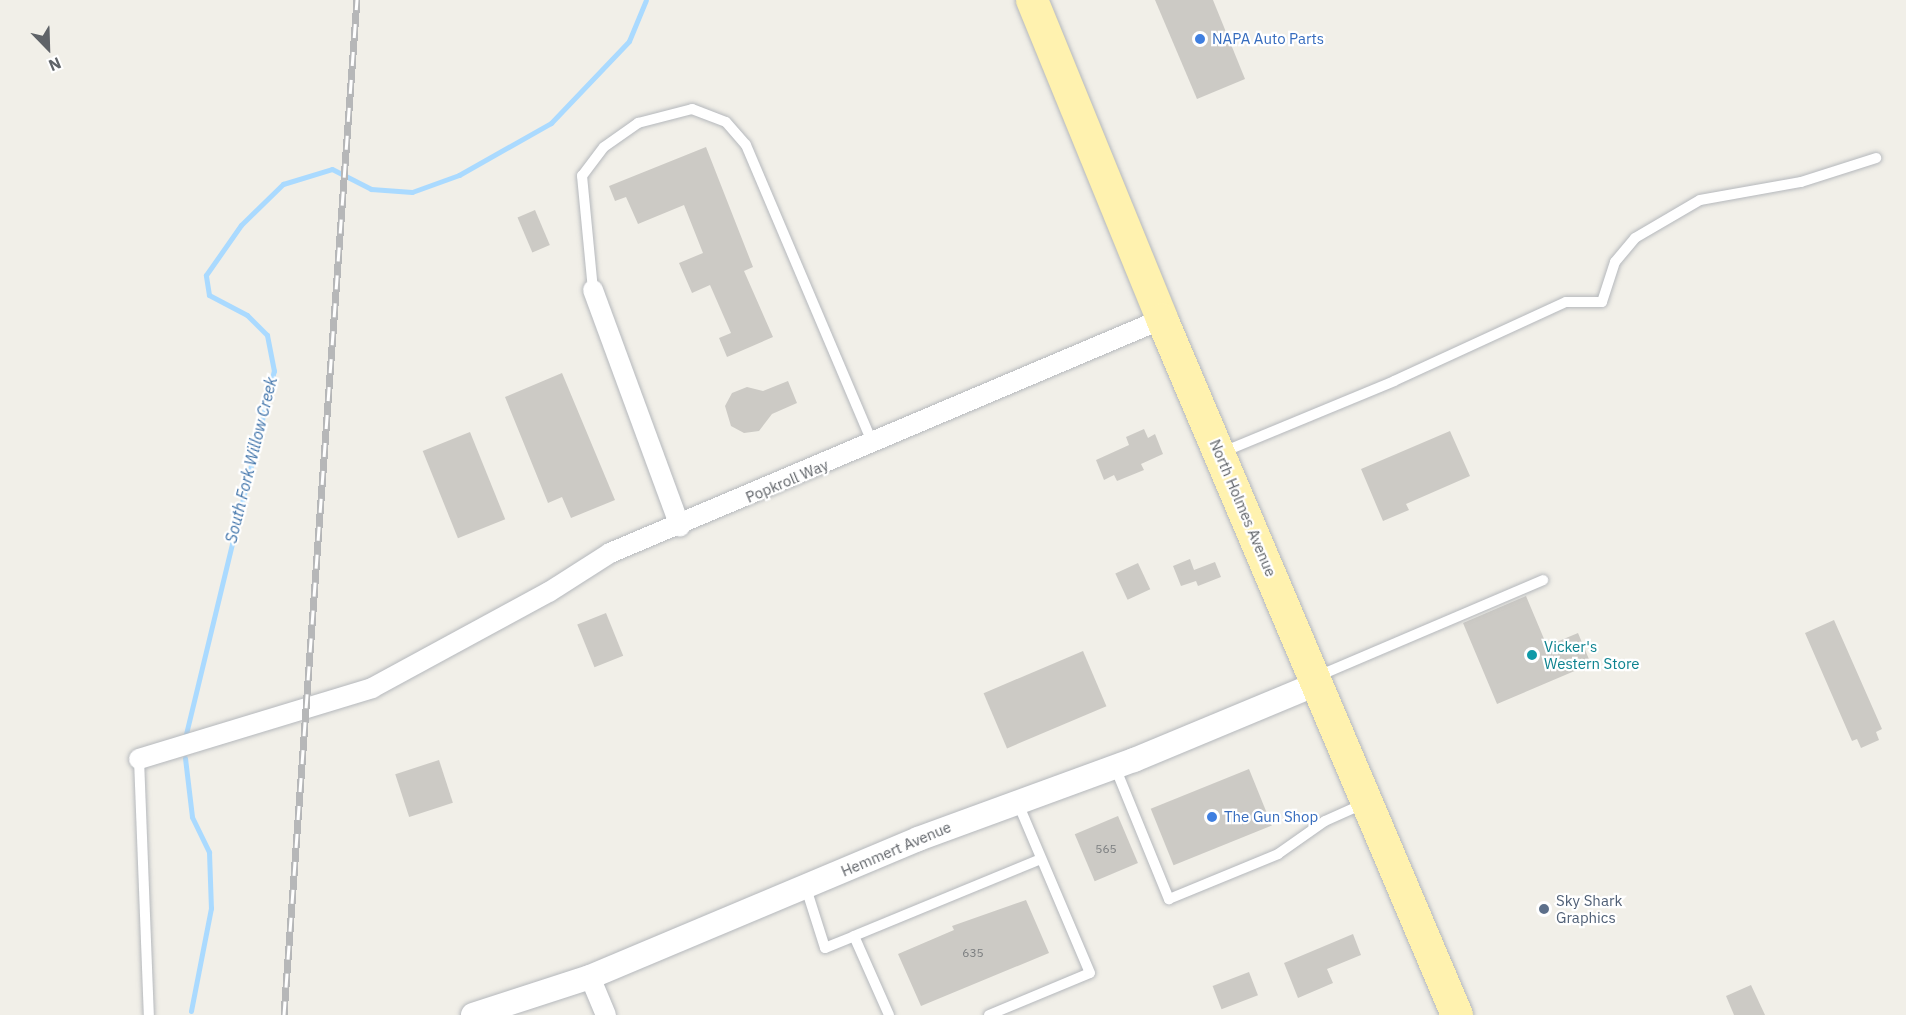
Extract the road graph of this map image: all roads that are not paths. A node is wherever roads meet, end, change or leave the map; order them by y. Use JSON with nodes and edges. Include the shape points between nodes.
{"nodes":[{"id":1,"x":1032,"y":0,"type":"edge"},
{"id":2,"x":1876,"y":158,"type":"dead end"},
{"id":3,"x":592,"y":290,"type":"joint"},
{"id":4,"x":1162,"y":319,"type":"junction"},
{"id":5,"x":874,"y":445,"type":"junction"},
{"id":6,"x":1220,"y":453,"type":"junction"},
{"id":7,"x":680,"y":526,"type":"junction"},
{"id":8,"x":1543,"y":580,"type":"dead end"},
{"id":9,"x":1317,"y":680,"type":"junction"},
{"id":10,"x":139,"y":759,"type":"joint"},
{"id":11,"x":1115,"y":766,"type":"junction"},
{"id":12,"x":1017,"y":800,"type":"junction"},
{"id":13,"x":1368,"y":801,"type":"junction"},
{"id":14,"x":1041,"y":859,"type":"junction"},
{"id":15,"x":806,"y":888,"type":"junction"},
{"id":16,"x":855,"y":936,"type":"junction"},
{"id":17,"x":590,"y":977,"type":"junction"},
{"id":18,"x":149,"y":1015,"type":"edge"},
{"id":19,"x":473,"y":1015,"type":"edge"},
{"id":20,"x":606,"y":1015,"type":"edge"},
{"id":21,"x":889,"y":1015,"type":"edge"},
{"id":22,"x":989,"y":1015,"type":"edge"},
{"id":23,"x":1457,"y":1015,"type":"edge"}],
"edges":[{"from":1,"to":4,"type":"main road","name":"North Holmes Avenue"},
{"from":2,"to":6,"type":"lane","via":[[1801,182],[1700,200],[1635,238],[1615,262],[1602,302],[1566,302],[1394,381]]},
{"from":3,"to":5,"type":"lane","via":[[582,176],[604,147],[638,123],[692,109],[726,122],[746,145]]},
{"from":3,"to":7,"type":"street"},
{"from":4,"to":5,"type":"street","name":"Popkroll Way"},
{"from":4,"to":6,"type":"main road","name":"North Holmes Avenue"},
{"from":5,"to":7,"type":"street","name":"Popkroll Way"},
{"from":6,"to":9,"type":"main road","name":"North Holmes Avenue"},
{"from":7,"to":10,"type":"street","name":"Popkroll Way","via":[[610,553],[549,592],[372,688]]},
{"from":8,"to":9,"type":"lane"},
{"from":9,"to":11,"type":"street","name":"Hemmert Avenue"},
{"from":9,"to":13,"type":"main road","name":"North Holmes Avenue"},
{"from":10,"to":18,"type":"lane"},
{"from":11,"to":12,"type":"street","name":"Hemmert Avenue"},
{"from":11,"to":13,"type":"lane","via":[[1169,899],[1278,854],[1325,821]]},
{"from":12,"to":14,"type":"lane"},
{"from":12,"to":15,"type":"street","name":"Hemmert Avenue"},
{"from":13,"to":23,"type":"main road","name":"North Holmes Avenue"},
{"from":14,"to":16,"type":"lane"},
{"from":14,"to":22,"type":"lane","via":[[1090,973]]},
{"from":15,"to":16,"type":"lane","via":[[825,948]]},
{"from":15,"to":17,"type":"street","name":"Hemmert Avenue"},
{"from":16,"to":21,"type":"lane"},
{"from":17,"to":19,"type":"street","name":"Hemmert Avenue"},
{"from":17,"to":20,"type":"street"}]}
